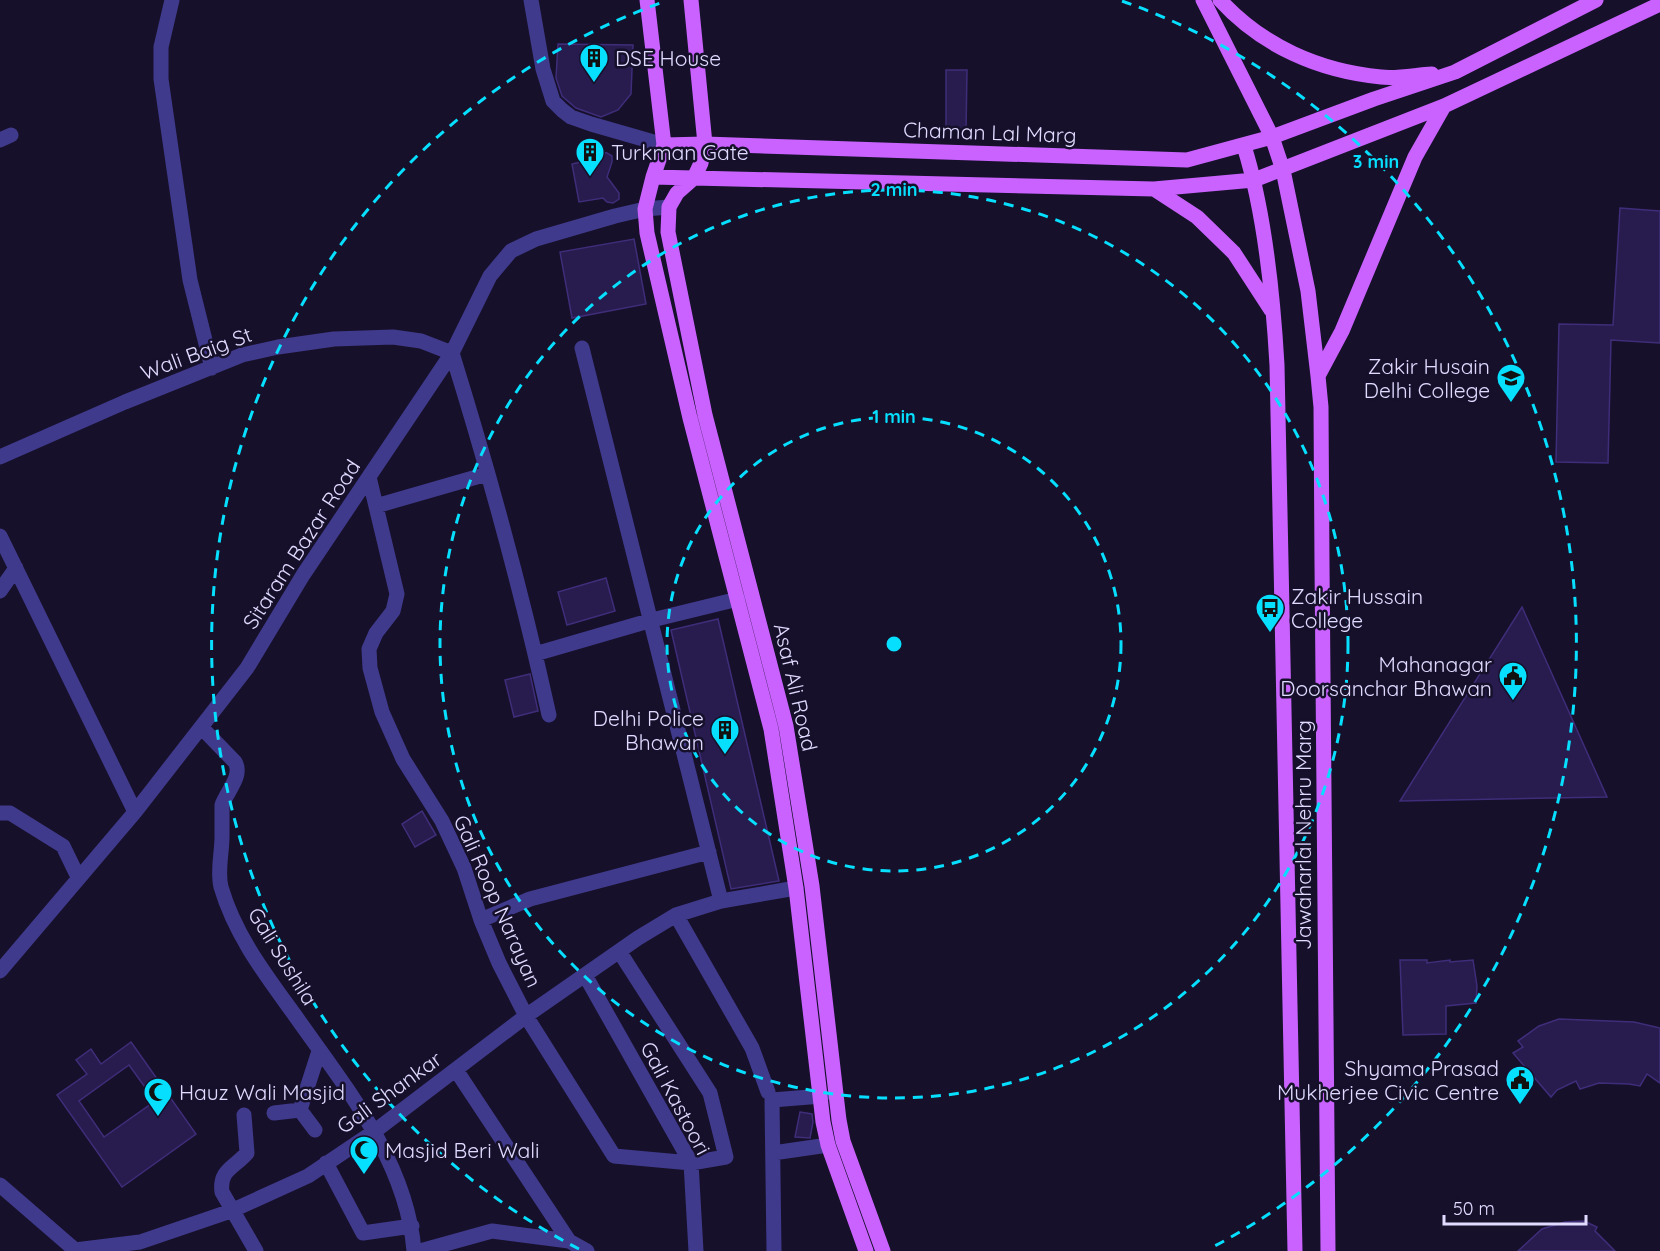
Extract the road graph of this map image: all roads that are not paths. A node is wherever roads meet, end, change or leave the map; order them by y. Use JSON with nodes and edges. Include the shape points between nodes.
{"nodes":[{"id":1,"x":172,"y":0,"type":"edge"},
{"id":2,"x":531,"y":0,"type":"edge"},
{"id":3,"x":647,"y":0,"type":"edge"},
{"id":4,"x":691,"y":0,"type":"edge"},
{"id":5,"x":1203,"y":0,"type":"edge"},
{"id":6,"x":1220,"y":0,"type":"edge"},
{"id":7,"x":1596,"y":0,"type":"edge"},
{"id":8,"x":1660,"y":4,"type":"edge"},
{"id":9,"x":1455,"y":72,"type":"junction"},
{"id":10,"x":1444,"y":106,"type":"junction"},
{"id":11,"x":1272,"y":137,"type":"junction"},
{"id":12,"x":705,"y":144,"type":"junction"},
{"id":13,"x":664,"y":145,"type":"junction"},
{"id":14,"x":1244,"y":146,"type":"junction"},
{"id":15,"x":1283,"y":170,"type":"junction"},
{"id":16,"x":653,"y":177,"type":"junction"},
{"id":17,"x":693,"y":178,"type":"junction"},
{"id":18,"x":1254,"y":180,"type":"junction"},
{"id":19,"x":1154,"y":189,"type":"junction"},
{"id":20,"x":669,"y":207,"type":"junction"},
{"id":21,"x":645,"y":209,"type":"junction"},
{"id":22,"x":1274,"y":315,"type":"junction"},
{"id":23,"x":582,"y":348,"type":"dead end"},
{"id":24,"x":452,"y":353,"type":"junction"},
{"id":25,"x":212,"y":368,"type":"junction"},
{"id":26,"x":1318,"y":376,"type":"junction"},
{"id":27,"x":0,"y":457,"type":"edge"},
{"id":28,"x":487,"y":474,"type":"junction"},
{"id":29,"x":369,"y":477,"type":"junction"},
{"id":30,"x":376,"y":506,"type":"junction"},
{"id":31,"x":0,"y":536,"type":"edge"},
{"id":32,"x":16,"y":568,"type":"junction"},
{"id":33,"x":0,"y":591,"type":"edge"},
{"id":34,"x":738,"y":599,"type":"junction"},
{"id":35,"x":652,"y":621,"type":"junction"},
{"id":36,"x":535,"y":654,"type":"junction"},
{"id":37,"x":549,"y":715,"type":"dead end"},
{"id":38,"x":202,"y":728,"type":"junction"},
{"id":39,"x":135,"y":812,"type":"junction"},
{"id":40,"x":0,"y":813,"type":"edge"},
{"id":41,"x":709,"y":852,"type":"junction"},
{"id":42,"x":78,"y":878,"type":"junction"},
{"id":43,"x":796,"y":888,"type":"junction"},
{"id":44,"x":721,"y":901,"type":"junction"},
{"id":45,"x":676,"y":915,"type":"junction"},
{"id":46,"x":481,"y":920,"type":"junction"},
{"id":47,"x":619,"y":951,"type":"junction"},
{"id":48,"x":0,"y":971,"type":"edge"},
{"id":49,"x":585,"y":975,"type":"junction"},
{"id":50,"x":526,"y":1016,"type":"junction"},
{"id":51,"x":319,"y":1051,"type":"junction"},
{"id":52,"x":456,"y":1070,"type":"junction"},
{"id":53,"x":770,"y":1096,"type":"junction"},
{"id":54,"x":822,"y":1096,"type":"junction"},
{"id":55,"x":300,"y":1110,"type":"junction"},
{"id":56,"x":274,"y":1113,"type":"dead end"},
{"id":57,"x":244,"y":1115,"type":"dead end"},
{"id":58,"x":315,"y":1130,"type":"dead end"},
{"id":59,"x":375,"y":1131,"type":"junction"},
{"id":60,"x":828,"y":1145,"type":"junction"},
{"id":61,"x":773,"y":1153,"type":"junction"},
{"id":62,"x":326,"y":1163,"type":"junction"},
{"id":63,"x":692,"y":1163,"type":"junction"},
{"id":64,"x":2,"y":1188,"type":"edge"},
{"id":65,"x":231,"y":1211,"type":"junction"},
{"id":66,"x":412,"y":1226,"type":"junction"},
{"id":67,"x":569,"y":1241,"type":"junction"},
{"id":68,"x":75,"y":1251,"type":"edge"},
{"id":69,"x":256,"y":1251,"type":"edge"},
{"id":70,"x":414,"y":1251,"type":"edge"},
{"id":71,"x":420,"y":1251,"type":"edge"},
{"id":72,"x":587,"y":1251,"type":"edge"},
{"id":73,"x":696,"y":1251,"type":"edge"},
{"id":74,"x":774,"y":1251,"type":"edge"},
{"id":75,"x":866,"y":1251,"type":"edge"},
{"id":76,"x":883,"y":1251,"type":"edge"},
{"id":77,"x":1295,"y":1251,"type":"edge"},
{"id":78,"x":1328,"y":1251,"type":"edge"}],
"edges":[{"from":1,"to":25,"type":"street","via":[[161,47],[161,79],[190,280]]},
{"from":2,"to":13,"type":"street","via":[[543,69],[554,101],[562,110],[591,124]]},
{"from":3,"to":13,"type":"main road","name":"Asaf Ali Road"},
{"from":4,"to":12,"type":"main road"},
{"from":5,"to":11,"type":"main road","name":"Jawaharlal Nehru Marg"},
{"from":6,"to":9,"type":"main road","via":[[1277,47],[1331,69],[1383,77]]},
{"from":7,"to":9,"type":"main road"},
{"from":8,"to":10,"type":"main road"},
{"from":9,"to":11,"type":"main road","name":"Chaman Lal Marg"},
{"from":10,"to":15,"type":"main road"},
{"from":10,"to":26,"type":"main road","via":[[1415,157],[1342,331]]},
{"from":11,"to":14,"type":"main road","name":"Chaman Lal Marg"},
{"from":11,"to":15,"type":"main road","name":"Jawaharlal Nehru Marg"},
{"from":12,"to":13,"type":"main road"},
{"from":12,"to":14,"type":"main road","name":"Chaman Lal Marg","via":[[1187,160]]},
{"from":12,"to":17,"type":"main road"},
{"from":13,"to":16,"type":"main road","name":"Asaf Ali Road"},
{"from":14,"to":18,"type":"main road","name":"Jawaharlal Nehru Marg"},
{"from":15,"to":18,"type":"main road"},
{"from":15,"to":26,"type":"main road","name":"Jawaharlal Nehru Marg","via":[[1308,291]]},
{"from":16,"to":17,"type":"main road"},
{"from":16,"to":21,"type":"main road","name":"Asaf Ali Road"},
{"from":17,"to":19,"type":"main road"},
{"from":17,"to":20,"type":"main road"},
{"from":18,"to":19,"type":"main road"},
{"from":18,"to":22,"type":"main road","name":"Jawaharlal Nehru Marg"},
{"from":19,"to":22,"type":"main road","via":[[1197,217],[1234,253]]},
{"from":20,"to":21,"type":"street","name":"Sitaram Bazar Road"},
{"from":20,"to":76,"type":"main road","name":"Asaf Ali Road","via":[[668,232],[705,415],[786,726],[812,886],[843,1141]]},
{"from":21,"to":24,"type":"street","name":"Sitaram Bazar Road","via":[[536,239],[511,251],[490,276]]},
{"from":21,"to":34,"type":"main road","name":"Asaf Ali Road","via":[[647,233],[690,418]]},
{"from":22,"to":77,"type":"main road","name":"Jawaharlal Nehru Marg"},
{"from":23,"to":35,"type":"street"},
{"from":24,"to":25,"type":"street","name":"Wali Baig St","via":[[421,341],[393,337],[334,339],[242,355]]},
{"from":24,"to":28,"type":"street"},
{"from":24,"to":29,"type":"street","name":"Sitaram Bazar Road"},
{"from":25,"to":27,"type":"street","name":"Wali Baig St"},
{"from":26,"to":78,"type":"main road","name":"Jawaharlal Nehru Marg"},
{"from":28,"to":30,"type":"street"},
{"from":28,"to":36,"type":"street"},
{"from":29,"to":30,"type":"street","name":"Gali Roop Narayan"},
{"from":29,"to":38,"type":"street","name":"Sitaram Bazar Road","via":[[247,668]]},
{"from":30,"to":46,"type":"street","name":"Gali Roop Narayan","via":[[397,594],[393,611],[369,649],[370,668],[382,712],[403,759],[442,821],[464,868]]},
{"from":31,"to":32,"type":"street"},
{"from":32,"to":33,"type":"street"},
{"from":32,"to":39,"type":"street"},
{"from":34,"to":35,"type":"street"},
{"from":34,"to":43,"type":"main road","name":"Asaf Ali Road","via":[[771,729]]},
{"from":35,"to":36,"type":"street"},
{"from":35,"to":41,"type":"street"},
{"from":36,"to":37,"type":"street"},
{"from":38,"to":39,"type":"street","name":"Sitaram Bazar Road"},
{"from":38,"to":51,"type":"street","name":"Gali Sushila","via":[[238,768],[222,805],[220,885],[226,902],[246,945]]},
{"from":39,"to":42,"type":"street","name":"Sitaram Bazar Road"},
{"from":40,"to":42,"type":"street","via":[[10,813],[63,846]]},
{"from":41,"to":44,"type":"street"},
{"from":41,"to":46,"type":"street","via":[[531,899]]},
{"from":42,"to":48,"type":"street","name":"Sitaram Bazar Road"},
{"from":43,"to":44,"type":"street","name":"Gali Shankar"},
{"from":43,"to":54,"type":"main road","name":"Asaf Ali Road"},
{"from":44,"to":45,"type":"street","name":"Gali Shankar"},
{"from":45,"to":47,"type":"street","name":"Gali Shankar"},
{"from":45,"to":53,"type":"street","via":[[752,1048]]},
{"from":46,"to":50,"type":"street","name":"Gali Roop Narayan"},
{"from":47,"to":49,"type":"street","name":"Gali Shankar"},
{"from":47,"to":63,"type":"street","via":[[710,1093],[726,1157]]},
{"from":49,"to":50,"type":"street","name":"Gali Shankar"},
{"from":49,"to":63,"type":"street","name":"Gali Kastoori"},
{"from":50,"to":52,"type":"street","name":"Gali Shankar"},
{"from":50,"to":63,"type":"street","name":"Gali Roop Narayan","via":[[614,1156]]},
{"from":51,"to":55,"type":"street"},
{"from":51,"to":59,"type":"street","name":"Gali Sushila"},
{"from":52,"to":59,"type":"street","name":"Gali Shankar"},
{"from":52,"to":67,"type":"street"},
{"from":53,"to":54,"type":"street"},
{"from":53,"to":61,"type":"street"},
{"from":54,"to":60,"type":"main road","name":"Asaf Ali Road"},
{"from":55,"to":56,"type":"street"},
{"from":55,"to":58,"type":"street"},
{"from":57,"to":65,"type":"street","via":[[247,1153],[227,1170],[220,1182]]},
{"from":59,"to":62,"type":"street","name":"Gali Shankar"},
{"from":59,"to":66,"type":"street","name":"Gali Sushila"},
{"from":60,"to":61,"type":"street"},
{"from":60,"to":75,"type":"main road","name":"Asaf Ali Road"},
{"from":61,"to":74,"type":"street"},
{"from":62,"to":65,"type":"street","name":"Gali Shankar","via":[[308,1176]]},
{"from":62,"to":66,"type":"street","via":[[363,1233]]},
{"from":63,"to":73,"type":"street","name":"Gali Kastoori"},
{"from":64,"to":68,"type":"street","name":"Gali Shankar"},
{"from":65,"to":68,"type":"street","name":"Gali Shankar","via":[[140,1242]]},
{"from":65,"to":69,"type":"street"},
{"from":66,"to":70,"type":"street","name":"Gali Sushila"},
{"from":67,"to":71,"type":"street","via":[[492,1231]]},
{"from":67,"to":72,"type":"street"}]}
